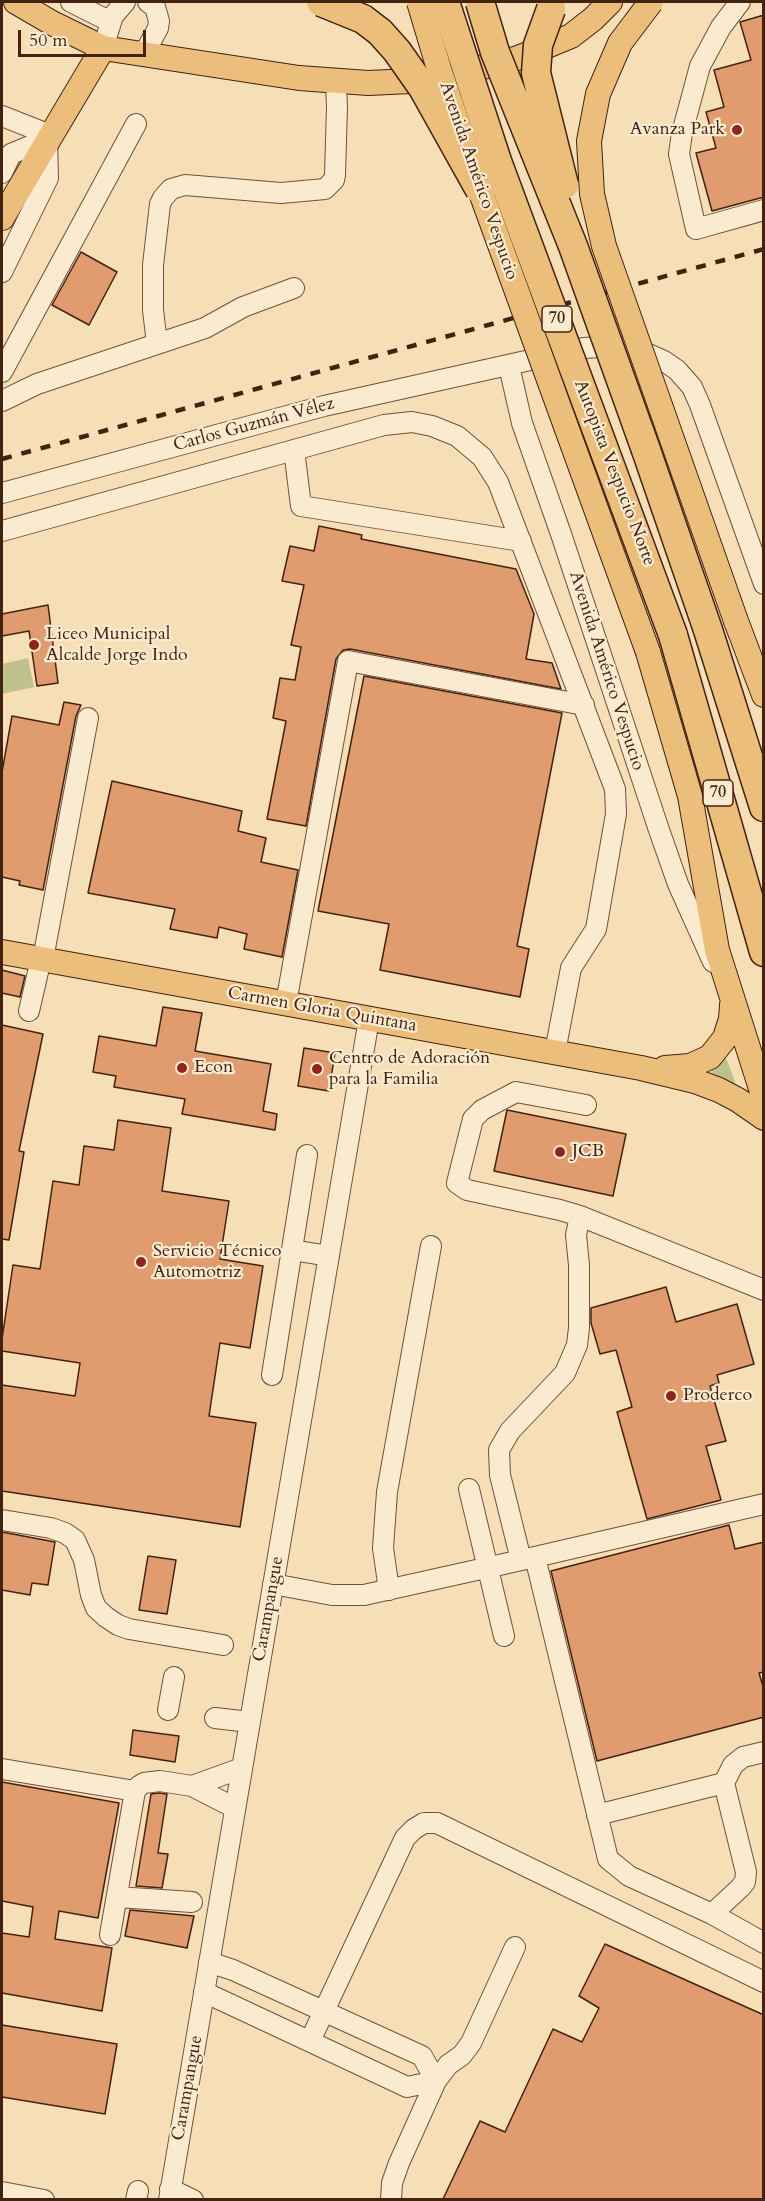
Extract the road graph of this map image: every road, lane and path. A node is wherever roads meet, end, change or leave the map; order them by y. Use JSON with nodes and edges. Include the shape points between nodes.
{"nodes":[{"id":1,"x":16,"y":2,"type":"edge"},
{"id":2,"x":71,"y":2,"type":"edge"},
{"id":3,"x":125,"y":2,"type":"edge"},
{"id":4,"x":148,"y":2,"type":"edge"},
{"id":5,"x":321,"y":2,"type":"edge"},
{"id":6,"x":419,"y":2,"type":"edge"},
{"id":7,"x":445,"y":2,"type":"edge"},
{"id":8,"x":480,"y":2,"type":"edge"},
{"id":9,"x":610,"y":2,"type":"edge"},
{"id":10,"x":651,"y":2,"type":"edge"},
{"id":11,"x":740,"y":2,"type":"edge"},
{"id":12,"x":553,"y":5,"type":"edge"},
{"id":13,"x":111,"y":22,"type":"junction"},
{"id":14,"x":103,"y":48,"type":"junction"},
{"id":15,"x":144,"y":54,"type":"junction"},
{"id":16,"x":336,"y":82,"type":"junction"},
{"id":17,"x":2,"y":116,"type":"edge"},
{"id":18,"x":136,"y":124,"type":"dead end"},
{"id":19,"x":48,"y":137,"type":"junction"},
{"id":20,"x":2,"y":173,"type":"edge"},
{"id":21,"x":480,"y":190,"type":"junction"},
{"id":22,"x":764,"y":210,"type":"edge"},
{"id":23,"x":4,"y":214,"type":"edge"},
{"id":24,"x":573,"y":246,"type":"junction"},
{"id":25,"x":2,"y":272,"type":"edge"},
{"id":26,"x":294,"y":288,"type":"dead end"},
{"id":27,"x":157,"y":344,"type":"junction"},
{"id":28,"x":509,"y":366,"type":"junction"},
{"id":29,"x":2,"y":372,"type":"edge"},
{"id":30,"x":2,"y":401,"type":"edge"},
{"id":31,"x":294,"y":450,"type":"junction"},
{"id":32,"x":2,"y":493,"type":"edge"},
{"id":33,"x":2,"y":531,"type":"edge"},
{"id":34,"x":756,"y":539,"type":"edge"},
{"id":35,"x":521,"y":542,"type":"junction"},
{"id":36,"x":764,"y":584,"type":"edge"},
{"id":37,"x":764,"y":695,"type":"edge"},
{"id":38,"x":584,"y":705,"type":"junction"},
{"id":39,"x":88,"y":718,"type":"dead end"},
{"id":40,"x":764,"y":807,"type":"edge"},
{"id":41,"x":2,"y":952,"type":"edge"},
{"id":42,"x":764,"y":952,"type":"edge"},
{"id":43,"x":42,"y":959,"type":"junction"},
{"id":44,"x":732,"y":1001,"type":"junction"},
{"id":45,"x":286,"y":1003,"type":"junction"},
{"id":46,"x":29,"y":1011,"type":"dead end"},
{"id":47,"x":369,"y":1019,"type":"junction"},
{"id":48,"x":555,"y":1052,"type":"junction"},
{"id":49,"x":642,"y":1068,"type":"junction"},
{"id":50,"x":764,"y":1098,"type":"edge"},
{"id":51,"x":586,"y":1105,"type":"dead end"},
{"id":52,"x":764,"y":1118,"type":"edge"},
{"id":53,"x":308,"y":1155,"type":"dead end"},
{"id":54,"x":580,"y":1216,"type":"junction"},
{"id":55,"x":431,"y":1246,"type":"dead end"},
{"id":56,"x":292,"y":1250,"type":"junction"},
{"id":57,"x":329,"y":1256,"type":"junction"},
{"id":58,"x":764,"y":1290,"type":"edge"},
{"id":59,"x":272,"y":1375,"type":"dead end"},
{"id":60,"x":470,"y":1489,"type":"dead end"},
{"id":61,"x":764,"y":1504,"type":"edge"},
{"id":62,"x":2,"y":1520,"type":"edge"},
{"id":63,"x":528,"y":1559,"type":"junction"},
{"id":64,"x":489,"y":1568,"type":"junction"},
{"id":65,"x":273,"y":1584,"type":"junction"},
{"id":66,"x":389,"y":1590,"type":"junction"},
{"id":67,"x":504,"y":1636,"type":"dead end"},
{"id":68,"x":223,"y":1645,"type":"dead end"},
{"id":69,"x":174,"y":1677,"type":"dead end"},
{"id":70,"x":168,"y":1710,"type":"dead end"},
{"id":71,"x":215,"y":1718,"type":"dead end"},
{"id":72,"x":250,"y":1722,"type":"junction"},
{"id":73,"x":764,"y":1752,"type":"edge"},
{"id":74,"x":242,"y":1768,"type":"junction"},
{"id":75,"x":2,"y":1769,"type":"edge"},
{"id":76,"x":724,"y":1784,"type":"junction"},
{"id":77,"x":192,"y":1786,"type":"junction"},
{"id":78,"x":135,"y":1791,"type":"junction"},
{"id":79,"x":235,"y":1808,"type":"junction"},
{"id":80,"x":597,"y":1815,"type":"junction"},
{"id":81,"x":117,"y":1898,"type":"junction"},
{"id":82,"x":192,"y":1902,"type":"dead end"},
{"id":83,"x":712,"y":1914,"type":"junction"},
{"id":84,"x":110,"y":1935,"type":"dead end"},
{"id":85,"x":764,"y":1944,"type":"edge"},
{"id":86,"x":515,"y":1947,"type":"dead end"},
{"id":87,"x":209,"y":1962,"type":"junction"},
{"id":88,"x":764,"y":1982,"type":"edge"},
{"id":89,"x":204,"y":1992,"type":"junction"},
{"id":90,"x":324,"y":2012,"type":"junction"},
{"id":91,"x":310,"y":2041,"type":"junction"},
{"id":92,"x":436,"y":2081,"type":"junction"},
{"id":93,"x":170,"y":2194,"type":"edge"},
{"id":94,"x":13,"y":2196,"type":"edge"},
{"id":95,"x":44,"y":2199,"type":"edge"},
{"id":96,"x":193,"y":2199,"type":"edge"},
{"id":97,"x":391,"y":2199,"type":"edge"}],
"edges":[{"from":1,"to":14,"type":"main road"},
{"from":2,"to":13,"type":"street"},
{"from":3,"to":13,"type":"street"},
{"from":4,"to":15,"type":"street","via":[[155,7],[159,21]]},
{"from":5,"to":21,"type":"highway","bridge":true,"via":[[363,19],[397,51],[423,88]]},
{"from":6,"to":21,"type":"main road","name":"Avenida Américo Vespucio","bridge":true},
{"from":7,"to":42,"type":"highway","name":"Autopista Vespucio Norte","number":"70","bridge":true,"via":[[498,164],[673,635]]},
{"from":8,"to":24,"type":"highway","name":"Autopista Vespucio Norte","number":"70","bridge":true,"via":[[495,52]]},
{"from":9,"to":16,"type":"main road","via":[[571,36],[518,57],[433,80]]},
{"from":10,"to":37,"type":"main road","bridge":true,"via":[[620,43],[598,94],[589,141],[592,194],[604,246]]},
{"from":11,"to":22,"type":"street","via":[[700,66],[679,154],[696,229]]},
{"from":12,"to":24,"type":"highway","bridge":true,"via":[[538,45],[536,73],[562,173]]},
{"from":13,"to":14,"type":"street"},
{"from":14,"to":15,"type":"main road"},
{"from":14,"to":19,"type":"main road"},
{"from":15,"to":16,"type":"main road"},
{"from":16,"to":27,"type":"street","via":[[335,175],[330,185],[319,190],[281,193],[185,185],[171,189],[163,198],[152,276]]},
{"from":17,"to":19,"type":"street"},
{"from":18,"to":29,"type":"street"},
{"from":19,"to":20,"type":"street","via":[[11,154]]},
{"from":19,"to":23,"type":"main road"},
{"from":19,"to":25,"type":"street","via":[[48,178]]},
{"from":21,"to":44,"type":"main road","name":"Avenida Américo Vespucio","bridge":true,"via":[[648,652],[687,785],[712,929]]},
{"from":24,"to":40,"type":"highway","name":"Autopista Vespucio Norte","number":"70","bridge":true,"via":[[708,630]]},
{"from":26,"to":27,"type":"street","via":[[243,307],[205,328]]},
{"from":27,"to":30,"type":"street","via":[[37,384]]},
{"from":28,"to":32,"type":"street","name":"Carlos Guzmán Vélez","via":[[324,406]]},
{"from":28,"to":34,"type":"street","via":[[605,346],[634,349],[671,366],[696,395]]},
{"from":28,"to":44,"type":"street","name":"Avenida Américo Vespucio","via":[[522,423],[663,840],[690,912]]},
{"from":31,"to":33,"type":"street"},
{"from":31,"to":35,"type":"street","via":[[301,506]]},
{"from":31,"to":35,"type":"street","via":[[412,422],[457,435],[482,457],[498,482]]},
{"from":34,"to":36,"type":"street"},
{"from":35,"to":38,"type":"street"},
{"from":38,"to":45,"type":"street","via":[[348,661]]},
{"from":38,"to":48,"type":"street","via":[[615,789],[616,814],[596,929],[571,968]]},
{"from":39,"to":43,"type":"street"},
{"from":41,"to":43,"type":"main road","name":"Carmen Gloria Quintana"},
{"from":43,"to":45,"type":"main road","name":"Carmen Gloria Quintana"},
{"from":43,"to":46,"type":"street"},
{"from":44,"to":49,"type":"main road","name":"Carmen Gloria Quintana","via":[[725,1038],[710,1058],[690,1066]]},
{"from":44,"to":50,"type":"main road","name":"Avenida Américo Vespucio"},
{"from":45,"to":47,"type":"main road","name":"Carmen Gloria Quintana"},
{"from":47,"to":48,"type":"main road","name":"Carmen Gloria Quintana"},
{"from":47,"to":57,"type":"street","name":"Carampangue"},
{"from":48,"to":49,"type":"main road","name":"Carmen Gloria Quintana"},
{"from":49,"to":52,"type":"main road","name":"Carmen Gloria Quintana","via":[[718,1090]]},
{"from":51,"to":54,"type":"street","via":[[522,1092],[498,1100],[473,1119],[457,1183],[467,1190]]},
{"from":53,"to":56,"type":"street"},
{"from":54,"to":58,"type":"street"},
{"from":54,"to":63,"type":"street","via":[[576,1235],[577,1345],[565,1373],[510,1431],[499,1450],[500,1475]]},
{"from":55,"to":66,"type":"street","via":[[386,1496],[383,1548]]},
{"from":56,"to":57,"type":"street"},
{"from":56,"to":59,"type":"street"},
{"from":57,"to":65,"type":"street","name":"Carampangue"},
{"from":60,"to":64,"type":"street"},
{"from":61,"to":63,"type":"street"},
{"from":62,"to":68,"type":"street","via":[[51,1528],[75,1540],[96,1608],[118,1625]]},
{"from":63,"to":64,"type":"street"},
{"from":63,"to":80,"type":"street"},
{"from":64,"to":66,"type":"street"},
{"from":64,"to":67,"type":"street"},
{"from":65,"to":66,"type":"street","via":[[332,1595]]},
{"from":65,"to":72,"type":"street","name":"Carampangue"},
{"from":69,"to":70,"type":"street"},
{"from":71,"to":72,"type":"street"},
{"from":72,"to":74,"type":"street","name":"Carampangue"},
{"from":73,"to":76,"type":"street","via":[[743,1757],[733,1765]]},
{"from":74,"to":77,"type":"street"},
{"from":74,"to":79,"type":"street","name":"Carampangue"},
{"from":75,"to":78,"type":"street"},
{"from":76,"to":80,"type":"street"},
{"from":76,"to":83,"type":"street","via":[[746,1872],[745,1882]]},
{"from":77,"to":78,"type":"street","via":[[152,1782]]},
{"from":77,"to":79,"type":"street"},
{"from":78,"to":81,"type":"street"},
{"from":79,"to":87,"type":"street","name":"Carampangue"},
{"from":80,"to":83,"type":"street","via":[[608,1859],[629,1876]]},
{"from":81,"to":82,"type":"street"},
{"from":81,"to":84,"type":"street"},
{"from":83,"to":85,"type":"street"},
{"from":86,"to":92,"type":"street","via":[[471,2043]]},
{"from":87,"to":89,"type":"street","name":"Carampangue"},
{"from":87,"to":90,"type":"street"},
{"from":88,"to":90,"type":"street","via":[[437,1822],[424,1823],[405,1838]]},
{"from":89,"to":91,"type":"street"},
{"from":89,"to":93,"type":"street","name":"Carampangue"},
{"from":90,"to":91,"type":"street"},
{"from":90,"to":92,"type":"street","via":[[422,2056]]},
{"from":91,"to":92,"type":"street","via":[[407,2087]]},
{"from":92,"to":97,"type":"street","via":[[399,2163]]},
{"from":93,"to":96,"type":"street"},
{"from":94,"to":95,"type":"street"}]}
